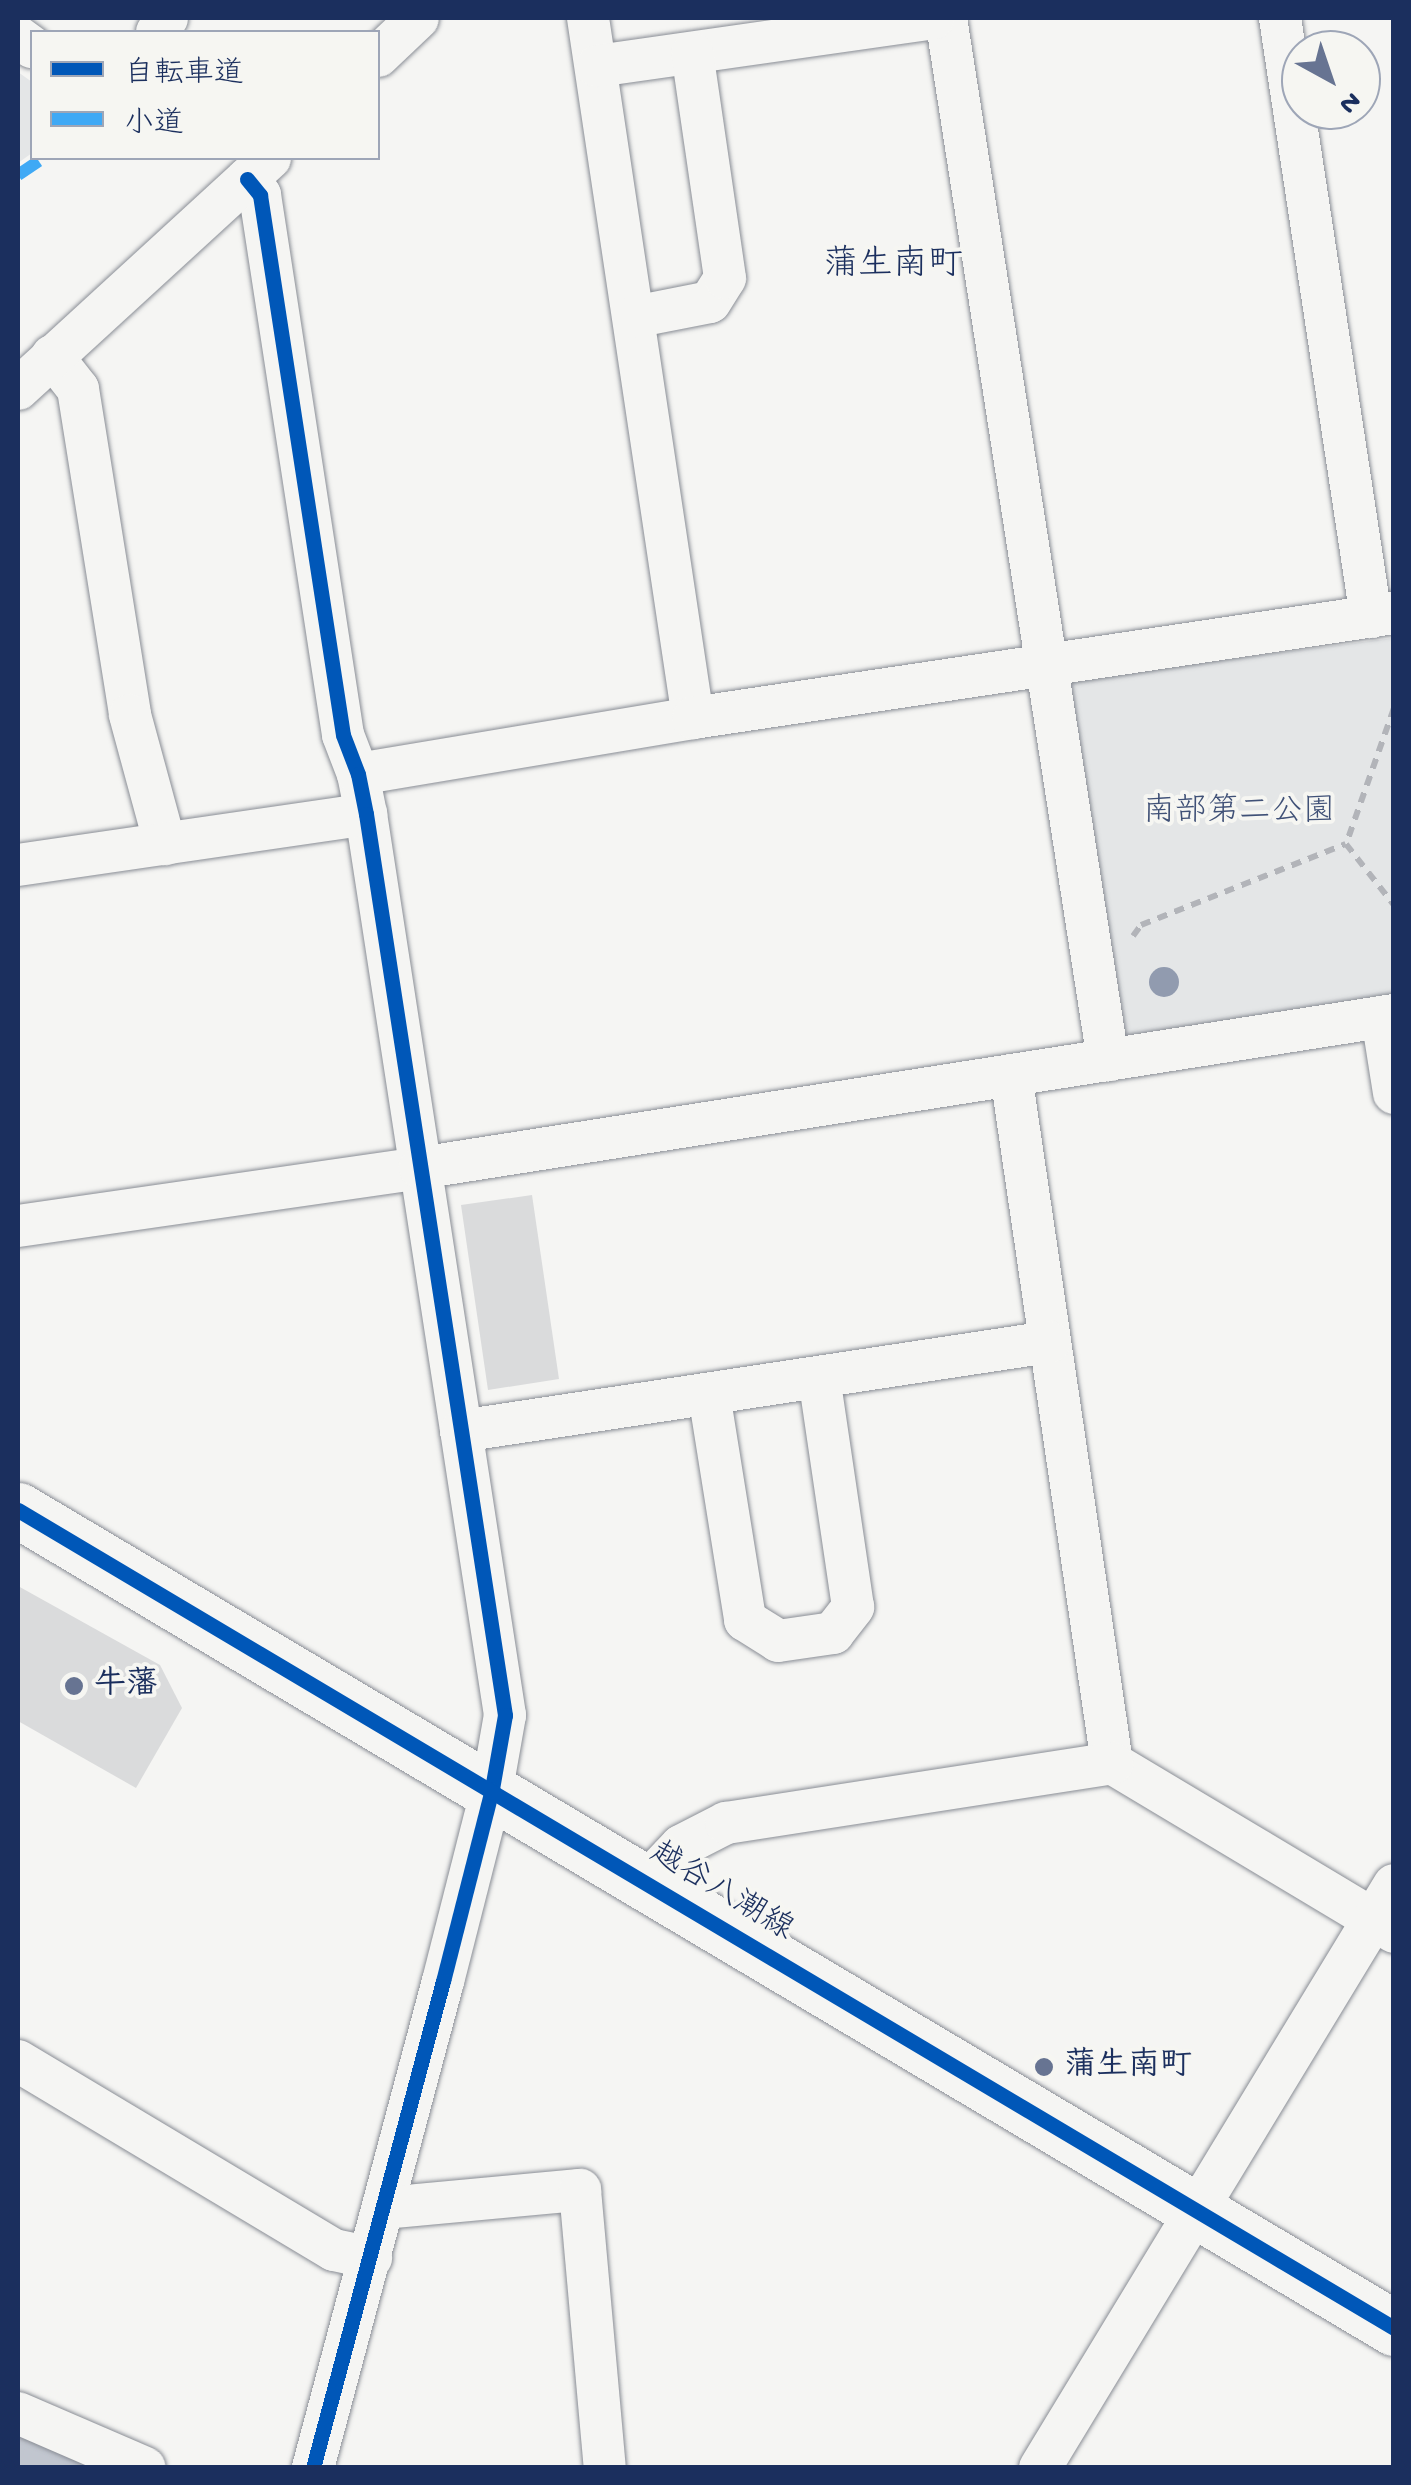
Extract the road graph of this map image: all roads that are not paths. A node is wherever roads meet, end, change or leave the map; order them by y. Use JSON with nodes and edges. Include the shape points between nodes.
{"nodes":[{"id":1,"x":418,"y":18,"type":"edge"},
{"id":2,"x":588,"y":18,"type":"edge"},
{"id":3,"x":934,"y":18,"type":"edge"},
{"id":4,"x":946,"y":18,"type":"edge"},
{"id":5,"x":1280,"y":18,"type":"edge"},
{"id":6,"x":777,"y":29,"type":"edge"},
{"id":7,"x":692,"y":52,"type":"junction"},
{"id":8,"x":380,"y":54,"type":"edge"},
{"id":9,"x":597,"y":66,"type":"junction"},
{"id":10,"x":258,"y":168,"type":"edge"},
{"id":11,"x":634,"y":317,"type":"junction"},
{"id":12,"x":52,"y":356,"type":"junction"},
{"id":13,"x":18,"y":389,"type":"edge"},
{"id":14,"x":1382,"y":615,"type":"edge"},
{"id":15,"x":1044,"y":666,"type":"junction"},
{"id":16,"x":693,"y":718,"type":"junction"},
{"id":17,"x":362,"y":794,"type":"junction"},
{"id":18,"x":166,"y":844,"type":"junction"},
{"id":19,"x":18,"y":865,"type":"edge"},
{"id":20,"x":1388,"y":1016,"type":"edge"},
{"id":21,"x":1108,"y":1060,"type":"junction"},
{"id":22,"x":1011,"y":1075,"type":"junction"},
{"id":23,"x":1394,"y":1093,"type":"edge"},
{"id":24,"x":420,"y":1168,"type":"junction"},
{"id":25,"x":18,"y":1226,"type":"edge"},
{"id":26,"x":1050,"y":1342,"type":"junction"},
{"id":27,"x":819,"y":1377,"type":"junction"},
{"id":28,"x":709,"y":1394,"type":"junction"},
{"id":29,"x":461,"y":1431,"type":"junction"},
{"id":30,"x":18,"y":1510,"type":"edge"},
{"id":31,"x":1112,"y":1763,"type":"junction"},
{"id":32,"x":492,"y":1790,"type":"junction"},
{"id":33,"x":648,"y":1881,"type":"junction"},
{"id":34,"x":1386,"y":1913,"type":"edge"},
{"id":35,"x":18,"y":2061,"type":"edge"},
{"id":36,"x":386,"y":2208,"type":"junction"},
{"id":37,"x":1196,"y":2211,"type":"junction"},
{"id":38,"x":370,"y":2258,"type":"junction"},
{"id":39,"x":1394,"y":2328,"type":"edge"},
{"id":40,"x":18,"y":2413,"type":"edge"},
{"id":41,"x":145,"y":2468,"type":"edge"},
{"id":42,"x":312,"y":2468,"type":"edge"},
{"id":43,"x":604,"y":2468,"type":"edge"},
{"id":44,"x":1040,"y":2468,"type":"edge"}],
"edges":[{"from":1,"to":8,"type":"street"},
{"from":2,"to":9,"type":"street"},
{"from":3,"to":6,"type":"street"},
{"from":4,"to":15,"type":"street"},
{"from":5,"to":14,"type":"street"},
{"from":6,"to":7,"type":"street"},
{"from":7,"to":9,"type":"street"},
{"from":7,"to":11,"type":"street","via":[[725,278],[710,302]]},
{"from":9,"to":11,"type":"street"},
{"from":10,"to":12,"type":"street"},
{"from":10,"to":17,"type":"street","via":[[343,735]]},
{"from":11,"to":16,"type":"street"},
{"from":12,"to":13,"type":"street"},
{"from":12,"to":18,"type":"street","via":[[78,388],[130,715]]},
{"from":14,"to":15,"type":"street"},
{"from":15,"to":16,"type":"street"},
{"from":15,"to":21,"type":"street"},
{"from":16,"to":17,"type":"street"},
{"from":17,"to":18,"type":"street"},
{"from":17,"to":24,"type":"street"},
{"from":18,"to":19,"type":"street"},
{"from":20,"to":21,"type":"street"},
{"from":20,"to":23,"type":"street"},
{"from":21,"to":22,"type":"street"},
{"from":22,"to":24,"type":"street"},
{"from":22,"to":26,"type":"street"},
{"from":24,"to":25,"type":"street"},
{"from":24,"to":29,"type":"street"},
{"from":26,"to":27,"type":"street"},
{"from":26,"to":31,"type":"street"},
{"from":27,"to":28,"type":"street"},
{"from":27,"to":28,"type":"street","via":[[853,1607],[833,1633],[815,1636],[778,1641],[745,1620]]},
{"from":28,"to":29,"type":"street"},
{"from":29,"to":32,"type":"street","via":[[505,1715]]},
{"from":30,"to":32,"type":"main road","name":"越谷八潮線"},
{"from":31,"to":33,"type":"street","via":[[726,1823],[681,1846]]},
{"from":31,"to":34,"type":"street"},
{"from":32,"to":33,"type":"main road","name":"越谷八潮線"},
{"from":32,"to":36,"type":"street"},
{"from":33,"to":37,"type":"main road","name":"越谷八潮線"},
{"from":34,"to":37,"type":"street"},
{"from":35,"to":38,"type":"street","via":[[334,2250]]},
{"from":36,"to":38,"type":"street"},
{"from":36,"to":43,"type":"street","via":[[580,2190]]},
{"from":37,"to":39,"type":"main road","name":"越谷八潮線"},
{"from":37,"to":44,"type":"street"},
{"from":38,"to":42,"type":"street"},
{"from":40,"to":41,"type":"street"}]}
